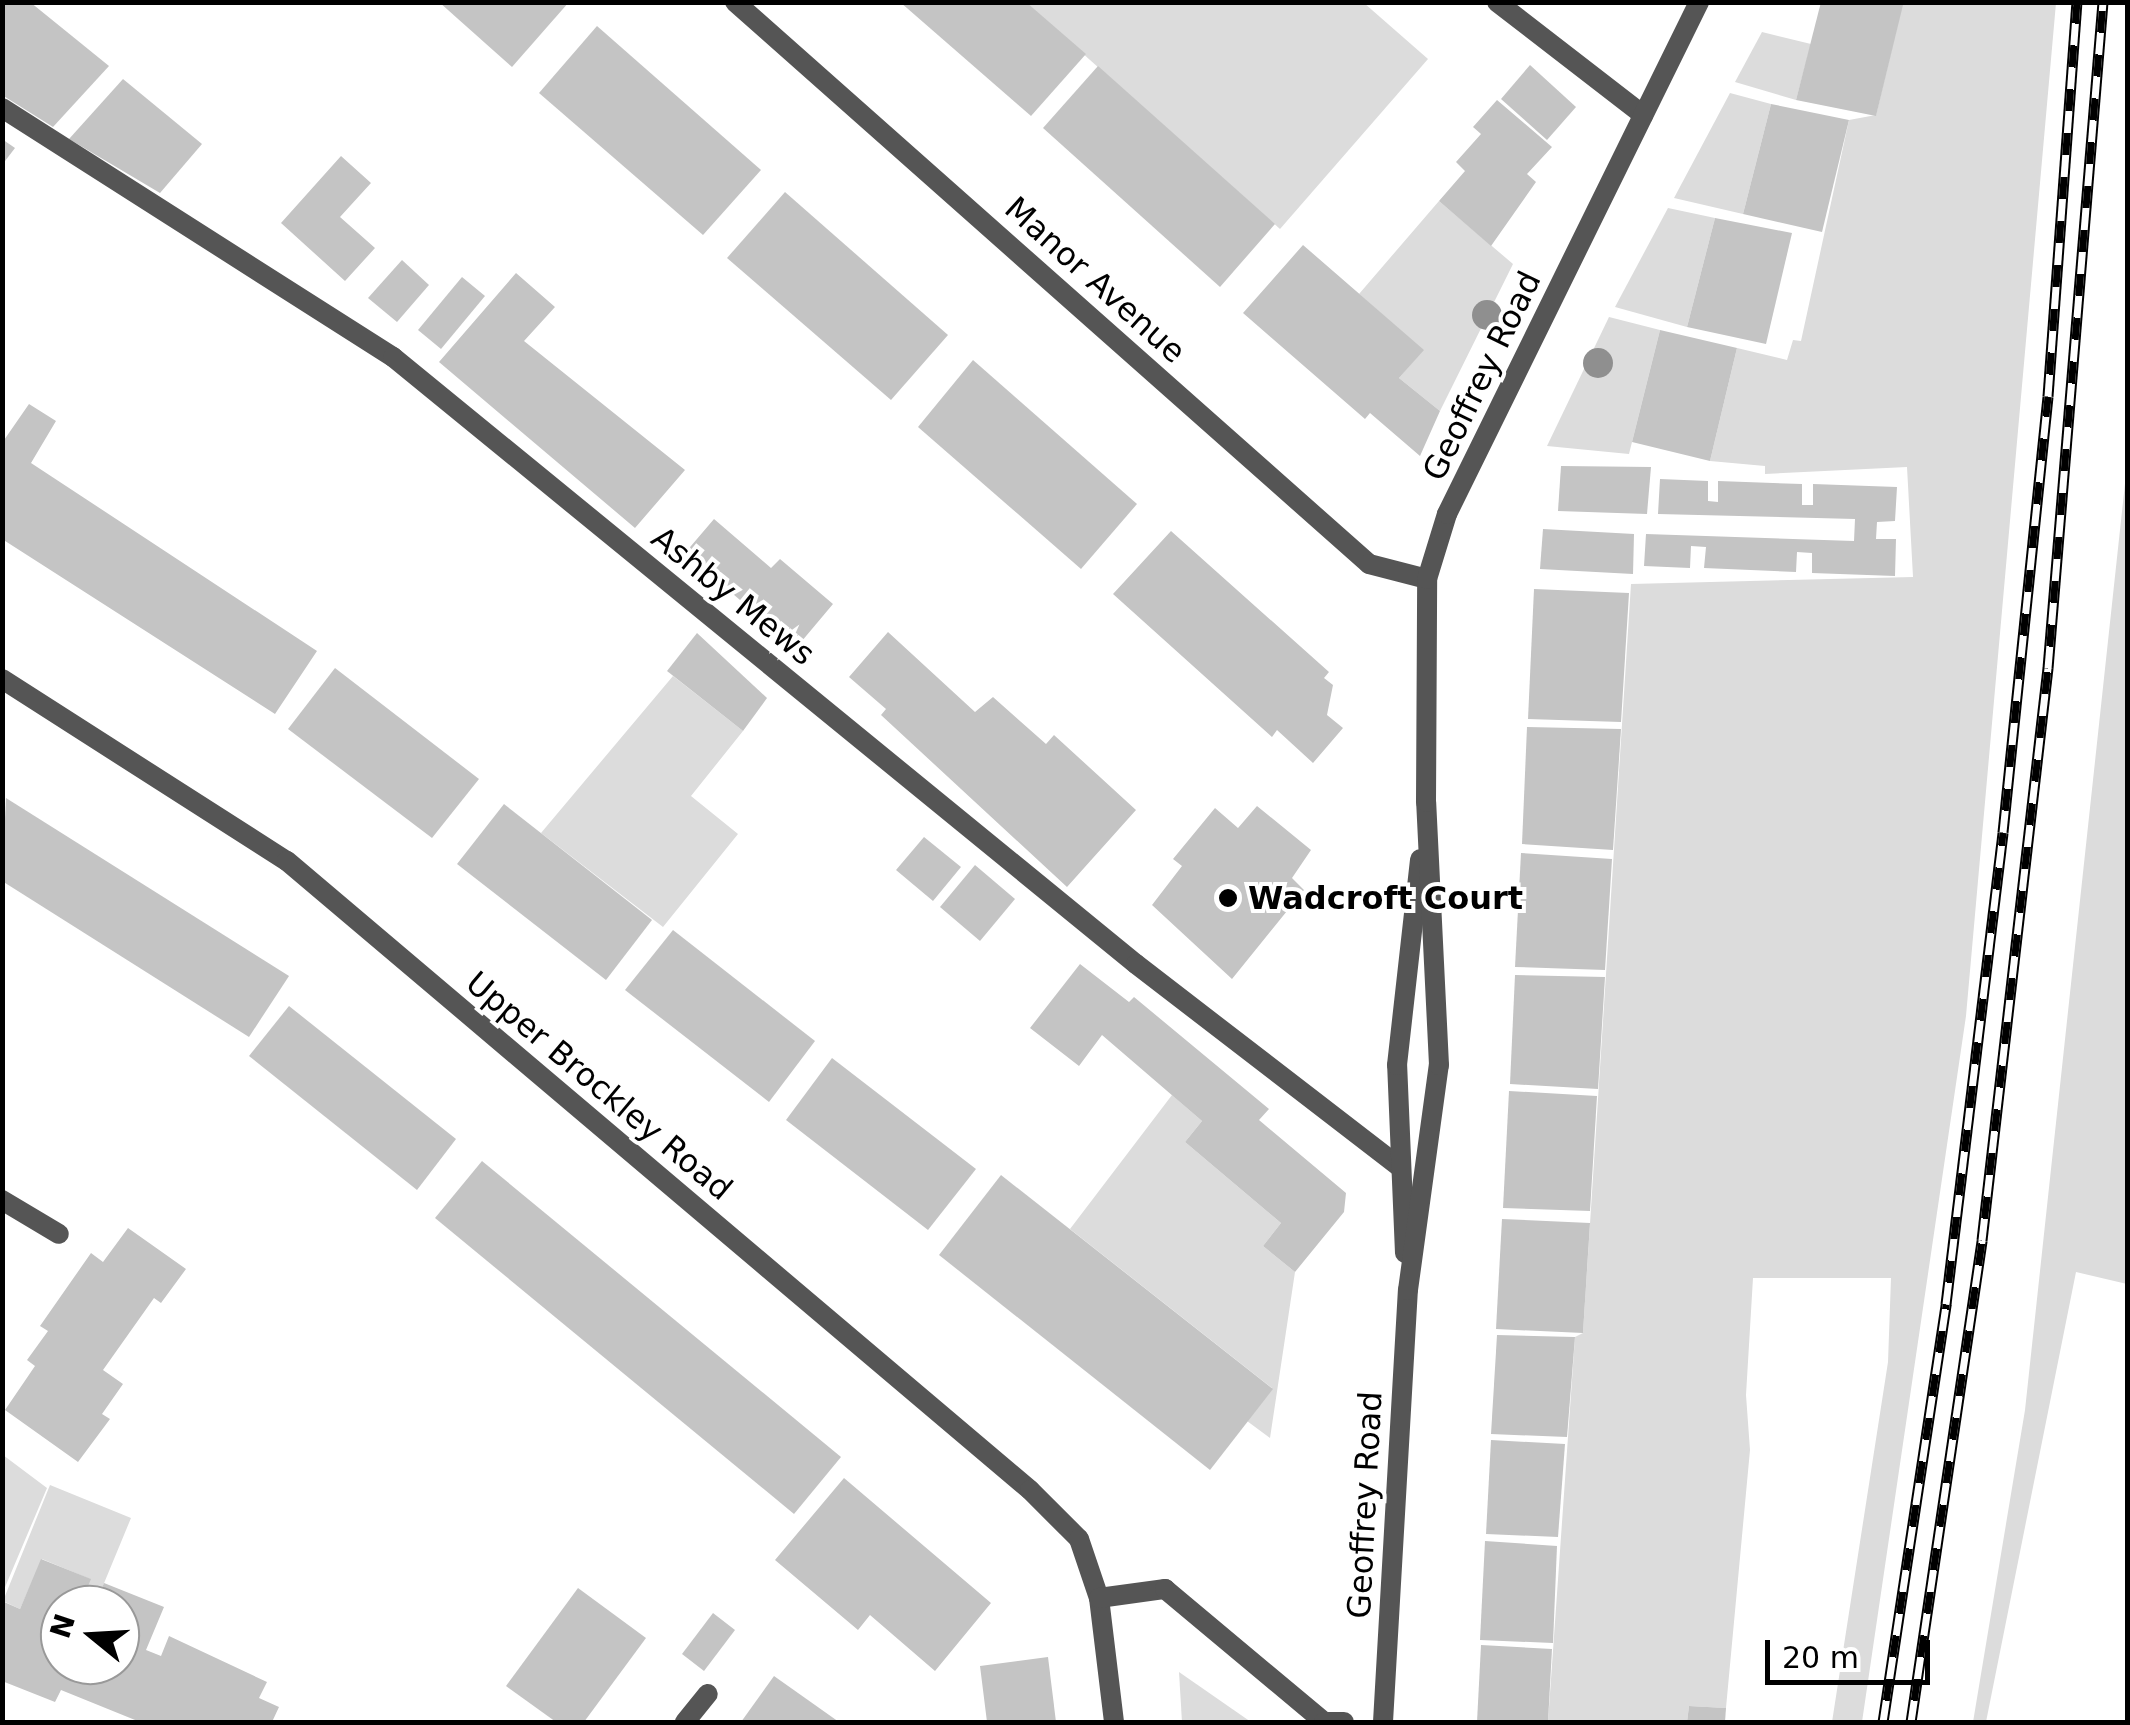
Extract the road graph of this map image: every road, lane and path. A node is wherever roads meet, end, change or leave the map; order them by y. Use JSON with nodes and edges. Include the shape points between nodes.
{"nodes":[{"id":1,"x":736,"y":2,"type":"edge"},
{"id":2,"x":1497,"y":2,"type":"edge"},
{"id":3,"x":1699,"y":2,"type":"edge"},
{"id":4,"x":2,"y":108,"type":"edge"},
{"id":5,"x":1643,"y":115,"type":"junction"},
{"id":6,"x":1426,"y":579,"type":"junction"},
{"id":7,"x":2,"y":679,"type":"edge"},
{"id":8,"x":1426,"y":802,"type":"junction"},
{"id":9,"x":1400,"y":1167,"type":"junction"},
{"id":10,"x":2,"y":1200,"type":"edge"},
{"id":11,"x":59,"y":1234,"type":"dead end"},
{"id":12,"x":1408,"y":1290,"type":"junction"},
{"id":13,"x":1098,"y":1598,"type":"junction"},
{"id":14,"x":708,"y":1694,"type":"dead end"},
{"id":15,"x":685,"y":1722,"type":"edge"},
{"id":16,"x":1114,"y":1722,"type":"edge"},
{"id":17,"x":1344,"y":1722,"type":"edge"},
{"id":18,"x":1382,"y":1722,"type":"edge"}],
"edges":[{"from":1,"to":6,"type":"street","name":"Manor Avenue","via":[[1369,564]]},
{"from":2,"to":5,"type":"street"},
{"from":3,"to":5,"type":"street","name":"Geoffrey Road"},
{"from":4,"to":9,"type":"street","name":"Ashby Mews","via":[[393,357],[1136,964]]},
{"from":5,"to":6,"type":"street","name":"Geoffrey Road","via":[[1447,514]]},
{"from":6,"to":8,"type":"street","name":"Geoffrey Road"},
{"from":7,"to":13,"type":"street","name":"Upper Brockley Road","via":[[287,861],[1030,1490],[1079,1539]]},
{"from":8,"to":9,"type":"street","name":"Geoffrey Road","via":[[1398,1040]]},
{"from":8,"to":12,"type":"street","name":"Geoffrey Road","via":[[1440,1054]]},
{"from":9,"to":12,"type":"street","name":"Geoffrey Road"},
{"from":10,"to":11,"type":"street"},
{"from":12,"to":18,"type":"street","name":"Geoffrey Road"},
{"from":13,"to":16,"type":"street","name":"Upper Brockley Road"},
{"from":13,"to":17,"type":"street","via":[[1165,1589],[1324,1722]]},
{"from":14,"to":15,"type":"street"}]}
